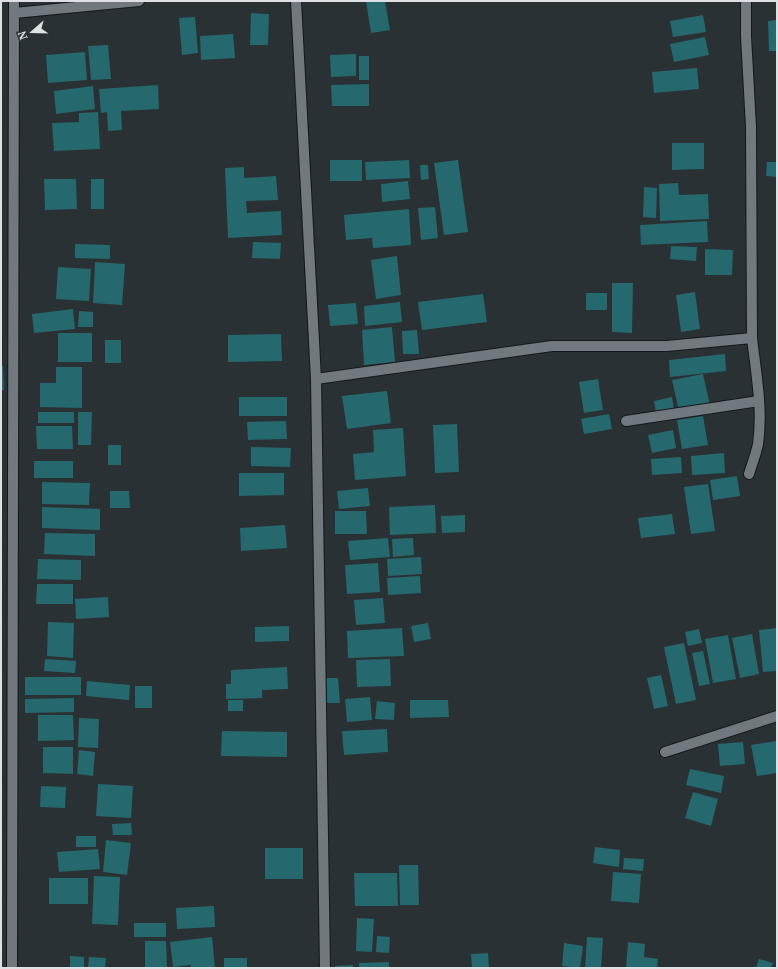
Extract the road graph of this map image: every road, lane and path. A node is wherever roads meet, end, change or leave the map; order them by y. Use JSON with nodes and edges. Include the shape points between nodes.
{"nodes":[{"id":1,"x":14,"y":1,"type":"edge"},
{"id":2,"x":139,"y":1,"type":"edge"},
{"id":3,"x":296,"y":1,"type":"edge"},
{"id":4,"x":746,"y":1,"type":"edge"},
{"id":5,"x":14,"y":13,"type":"junction"},
{"id":6,"x":752,"y":338,"type":"junction"},
{"id":7,"x":316,"y":378,"type":"junction"},
{"id":8,"x":759,"y":401,"type":"junction"},
{"id":9,"x":626,"y":421,"type":"dead end"},
{"id":10,"x":749,"y":474,"type":"dead end"},
{"id":11,"x":777,"y":716,"type":"edge"},
{"id":12,"x":666,"y":752,"type":"dead end"},
{"id":13,"x":12,"y":968,"type":"edge"},
{"id":14,"x":325,"y":968,"type":"edge"}],
"edges":[{"from":1,"to":5,"type":"street"},
{"from":2,"to":5,"type":"street"},
{"from":3,"to":7,"type":"street"},
{"from":4,"to":6,"type":"street","via":[[751,127]]},
{"from":5,"to":13,"type":"street"},
{"from":6,"to":7,"type":"street","via":[[667,346],[552,346]]},
{"from":6,"to":8,"type":"street"},
{"from":7,"to":14,"type":"street"},
{"from":8,"to":9,"type":"street"},
{"from":8,"to":10,"type":"street","via":[[758,445]]},
{"from":11,"to":12,"type":"street"}]}
